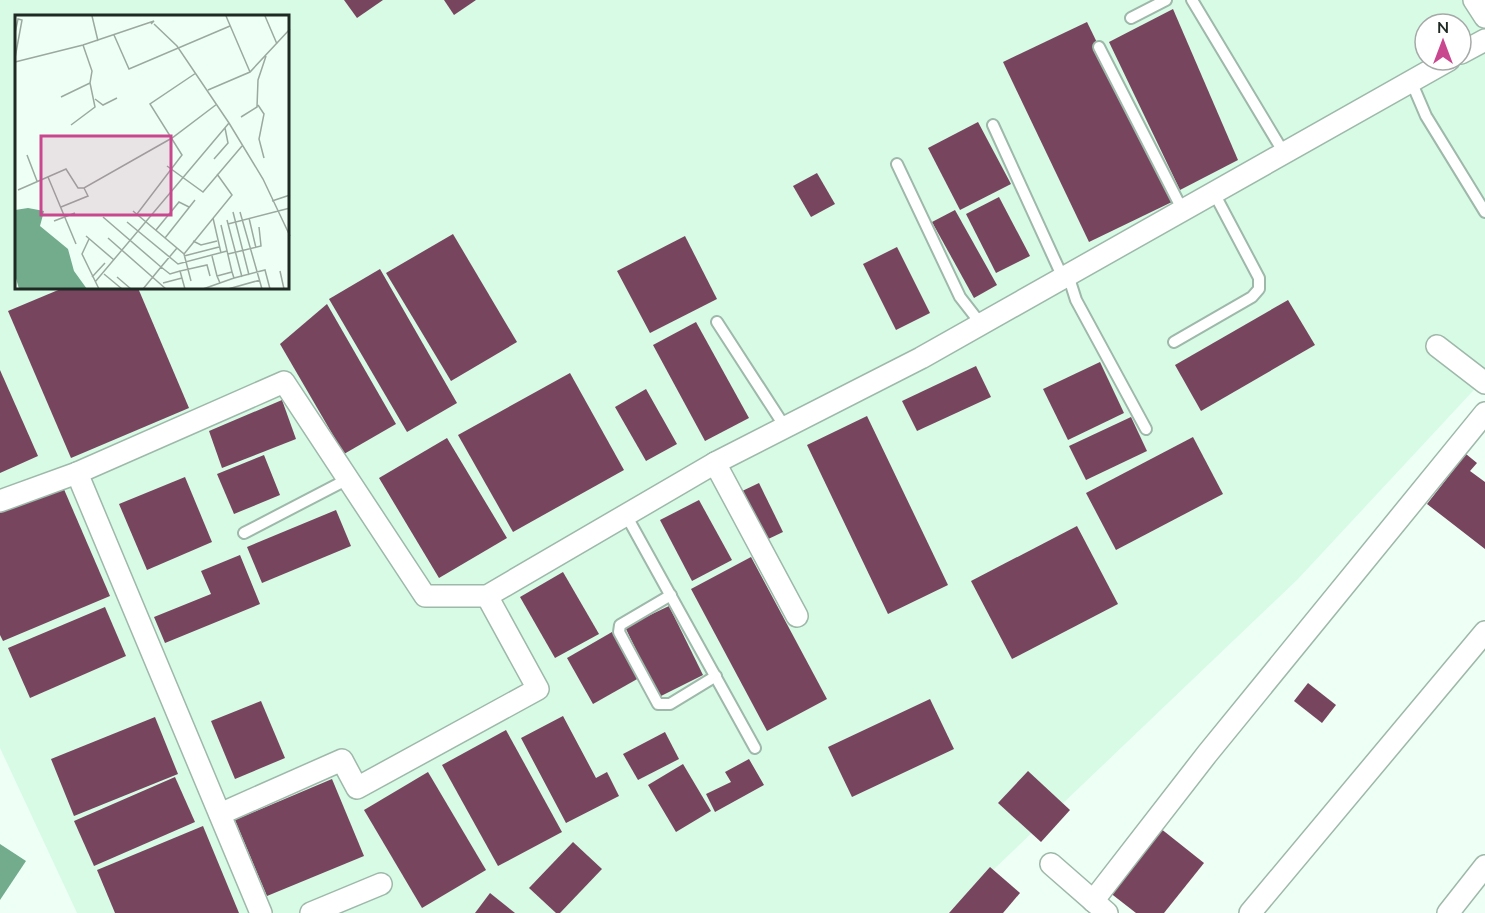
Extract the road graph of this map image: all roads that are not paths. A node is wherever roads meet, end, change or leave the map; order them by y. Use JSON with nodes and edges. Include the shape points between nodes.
{"nodes":[{"id":1,"x":1166,"y":0,"type":"edge"},
{"id":2,"x":1192,"y":0,"type":"edge"},
{"id":3,"x":1473,"y":0,"type":"edge"},
{"id":4,"x":1131,"y":18,"type":"dead end"},
{"id":5,"x":1485,"y":18,"type":"edge"},
{"id":6,"x":1100,"y":47,"type":"dead end"},
{"id":7,"x":1427,"y":72,"type":"edge"},
{"id":8,"x":1411,"y":81,"type":"junction"},
{"id":9,"x":993,"y":125,"type":"dead end"},
{"id":10,"x":1284,"y":153,"type":"junction"},
{"id":11,"x":897,"y":164,"type":"dead end"},
{"id":12,"x":1214,"y":193,"type":"junction"},
{"id":13,"x":1183,"y":211,"type":"junction"},
{"id":14,"x":1485,"y":212,"type":"edge"},
{"id":15,"x":1065,"y":277,"type":"junction"},
{"id":16,"x":717,"y":322,"type":"dead end"},
{"id":17,"x":981,"y":324,"type":"junction"},
{"id":18,"x":1174,"y":342,"type":"dead end"},
{"id":19,"x":1437,"y":346,"type":"dead end"},
{"id":20,"x":1485,"y":383,"type":"edge"},
{"id":21,"x":1485,"y":413,"type":"edge"},
{"id":22,"x":785,"y":427,"type":"junction"},
{"id":23,"x":1146,"y":429,"type":"dead end"},
{"id":24,"x":715,"y":463,"type":"junction"},
{"id":25,"x":77,"y":473,"type":"junction"},
{"id":26,"x":348,"y":479,"type":"junction"},
{"id":27,"x":0,"y":501,"type":"edge"},
{"id":28,"x":626,"y":514,"type":"junction"},
{"id":29,"x":244,"y":533,"type":"dead end"},
{"id":30,"x":671,"y":595,"type":"junction"},
{"id":31,"x":487,"y":596,"type":"junction"},
{"id":32,"x":797,"y":616,"type":"dead end"},
{"id":33,"x":1485,"y":632,"type":"edge"},
{"id":34,"x":716,"y":676,"type":"junction"},
{"id":35,"x":755,"y":748,"type":"dead end"},
{"id":36,"x":220,"y":814,"type":"junction"},
{"id":37,"x":1051,"y":864,"type":"dead end"},
{"id":38,"x":1485,"y":866,"type":"edge"},
{"id":39,"x":381,"y":884,"type":"dead end"},
{"id":40,"x":1100,"y":907,"type":"edge"},
{"id":41,"x":261,"y":913,"type":"edge"},
{"id":42,"x":311,"y":913,"type":"edge"},
{"id":43,"x":1250,"y":913,"type":"edge"},
{"id":44,"x":1448,"y":913,"type":"edge"}],
"edges":[{"from":1,"to":4,"type":"lane"},
{"from":2,"to":10,"type":"lane"},
{"from":3,"to":5,"type":"street"},
{"from":6,"to":13,"type":"lane"},
{"from":7,"to":8,"type":"street"},
{"from":8,"to":10,"type":"street"},
{"from":8,"to":14,"type":"lane","via":[[1426,116]]},
{"from":9,"to":15,"type":"lane"},
{"from":10,"to":12,"type":"street"},
{"from":11,"to":17,"type":"lane","via":[[960,297]]},
{"from":12,"to":13,"type":"street"},
{"from":12,"to":18,"type":"lane","via":[[1259,278],[1259,288],[1252,297]]},
{"from":13,"to":15,"type":"street"},
{"from":15,"to":17,"type":"street"},
{"from":15,"to":23,"type":"lane"},
{"from":16,"to":22,"type":"lane"},
{"from":17,"to":22,"type":"street"},
{"from":19,"to":20,"type":"street"},
{"from":21,"to":40,"type":"street","via":[[1207,754]]},
{"from":22,"to":24,"type":"street"},
{"from":24,"to":28,"type":"street"},
{"from":24,"to":32,"type":"street"},
{"from":25,"to":26,"type":"street","via":[[284,382]]},
{"from":25,"to":27,"type":"street"},
{"from":25,"to":36,"type":"street"},
{"from":26,"to":29,"type":"lane"},
{"from":26,"to":31,"type":"street","via":[[425,596]]},
{"from":28,"to":30,"type":"lane"},
{"from":28,"to":31,"type":"street"},
{"from":30,"to":34,"type":"lane"},
{"from":30,"to":34,"type":"lane","via":[[620,625],[619,632],[658,704],[670,704]]},
{"from":31,"to":36,"type":"street","via":[[538,689],[357,788],[342,760]]},
{"from":33,"to":43,"type":"street"},
{"from":34,"to":35,"type":"lane"},
{"from":36,"to":41,"type":"street"},
{"from":37,"to":40,"type":"street"},
{"from":38,"to":44,"type":"street"},
{"from":39,"to":42,"type":"street"}]}
